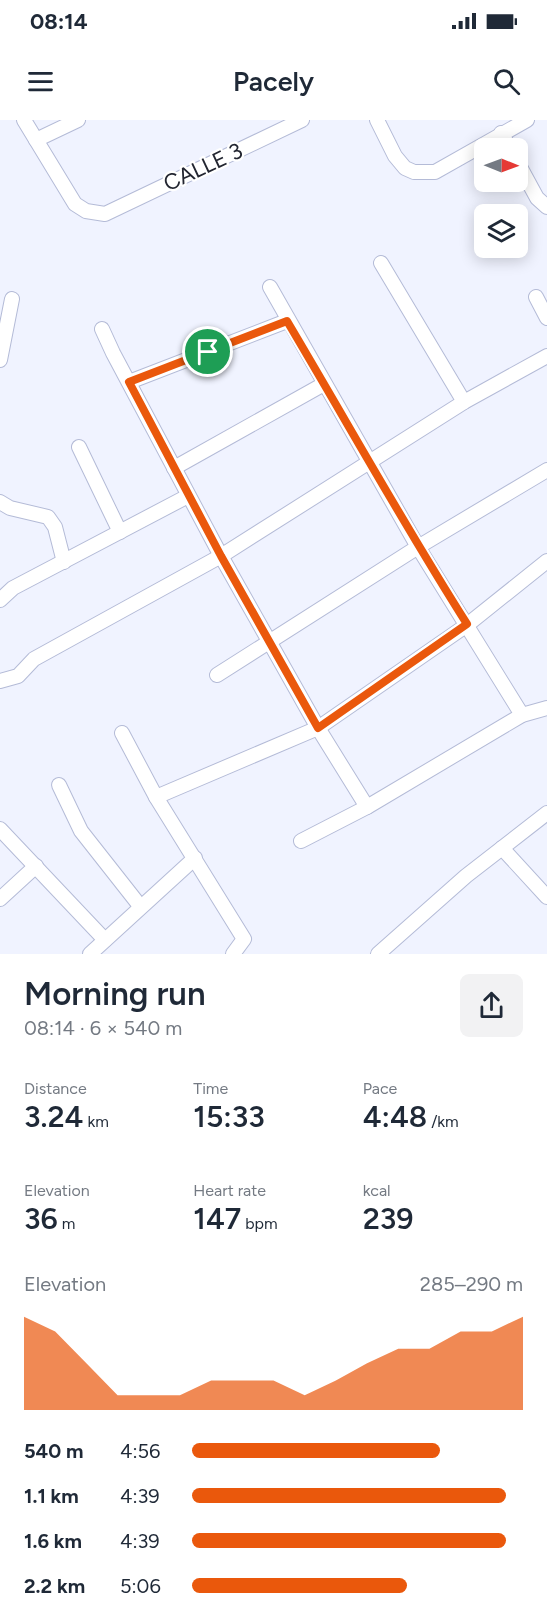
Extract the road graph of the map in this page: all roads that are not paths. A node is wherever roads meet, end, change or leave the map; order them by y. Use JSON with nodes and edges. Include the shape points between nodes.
{"nodes":[{"id":1,"x":24,"y":120,"type":"edge"},
{"id":2,"x":78,"y":120,"type":"edge"},
{"id":3,"x":302,"y":120,"type":"edge"},
{"id":4,"x":377,"y":120,"type":"edge"},
{"id":5,"x":527,"y":120,"type":"edge"},
{"id":6,"x":501,"y":133,"type":"junction"},
{"id":7,"x":504,"y":138,"type":"edge"},
{"id":8,"x":36,"y":141,"type":"junction"},
{"id":9,"x":528,"y":181,"type":"edge"},
{"id":10,"x":547,"y":207,"type":"edge"},
{"id":11,"x":381,"y":263,"type":"dead end"},
{"id":12,"x":270,"y":286,"type":"dead end"},
{"id":13,"x":536,"y":297,"type":"dead end"},
{"id":14,"x":12,"y":299,"type":"dead end"},
{"id":15,"x":547,"y":318,"type":"edge"},
{"id":16,"x":287,"y":321,"type":"junction"},
{"id":17,"x":102,"y":328,"type":"dead end"},
{"id":18,"x":547,"y":356,"type":"edge"},
{"id":19,"x":0,"y":360,"type":"edge"},
{"id":20,"x":129,"y":382,"type":"junction"},
{"id":21,"x":324,"y":384,"type":"junction"},
{"id":22,"x":464,"y":402,"type":"junction"},
{"id":23,"x":79,"y":447,"type":"dead end"},
{"id":24,"x":371,"y":462,"type":"junction"},
{"id":25,"x":174,"y":468,"type":"junction"},
{"id":26,"x":547,"y":470,"type":"edge"},
{"id":27,"x":188,"y":496,"type":"junction"},
{"id":28,"x":0,"y":502,"type":"edge"},
{"id":29,"x":120,"y":532,"type":"junction"},
{"id":30,"x":418,"y":547,"type":"junction"},
{"id":31,"x":221,"y":556,"type":"junction"},
{"id":32,"x":547,"y":561,"type":"edge"},
{"id":33,"x":64,"y":562,"type":"junction"},
{"id":34,"x":0,"y":600,"type":"edge"},
{"id":35,"x":467,"y":624,"type":"junction"},
{"id":36,"x":270,"y":640,"type":"junction"},
{"id":37,"x":218,"y":675,"type":"dead end"},
{"id":38,"x":0,"y":681,"type":"edge"},
{"id":39,"x":547,"y":708,"type":"edge"},
{"id":40,"x":522,"y":715,"type":"junction"},
{"id":41,"x":318,"y":728,"type":"junction"},
{"id":42,"x":122,"y":733,"type":"dead end"},
{"id":43,"x":59,"y":785,"type":"dead end"},
{"id":44,"x":156,"y":797,"type":"junction"},
{"id":45,"x":367,"y":807,"type":"junction"},
{"id":46,"x":547,"y":813,"type":"edge"},
{"id":47,"x":0,"y":829,"type":"edge"},
{"id":48,"x":301,"y":841,"type":"dead end"},
{"id":49,"x":502,"y":848,"type":"junction"},
{"id":50,"x":195,"y":858,"type":"junction"},
{"id":51,"x":36,"y":866,"type":"junction"},
{"id":52,"x":547,"y":897,"type":"edge"},
{"id":53,"x":0,"y":899,"type":"edge"},
{"id":54,"x":140,"y":906,"type":"junction"},
{"id":55,"x":105,"y":940,"type":"junction"},
{"id":56,"x":90,"y":954,"type":"edge"},
{"id":57,"x":233,"y":954,"type":"edge"},
{"id":58,"x":378,"y":954,"type":"edge"}],
"edges":[{"from":1,"to":8,"type":"street"},
{"from":2,"to":8,"type":"street"},
{"from":3,"to":8,"type":"street","name":"CALLE 3","via":[[105,214],[86,211],[75,204]]},
{"from":4,"to":6,"type":"street","via":[[395,156],[414,172],[435,172]]},
{"from":5,"to":6,"type":"street"},
{"from":6,"to":7,"type":"street"},
{"from":9,"to":10,"type":"street"},
{"from":11,"to":22,"type":"street"},
{"from":12,"to":16,"type":"street"},
{"from":13,"to":15,"type":"street"},
{"from":14,"to":19,"type":"street"},
{"from":16,"to":20,"type":"street"},
{"from":16,"to":21,"type":"street"},
{"from":17,"to":20,"type":"street"},
{"from":18,"to":22,"type":"street"},
{"from":20,"to":25,"type":"street"},
{"from":21,"to":24,"type":"street"},
{"from":21,"to":25,"type":"street"},
{"from":22,"to":24,"type":"street"},
{"from":23,"to":29,"type":"street"},
{"from":24,"to":30,"type":"street"},
{"from":24,"to":31,"type":"street"},
{"from":25,"to":27,"type":"street"},
{"from":26,"to":30,"type":"street"},
{"from":27,"to":29,"type":"street"},
{"from":27,"to":31,"type":"street"},
{"from":28,"to":33,"type":"street","via":[[48,517],[55,527]]},
{"from":29,"to":33,"type":"street"},
{"from":30,"to":35,"type":"street"},
{"from":30,"to":36,"type":"street"},
{"from":31,"to":36,"type":"street"},
{"from":31,"to":38,"type":"street","via":[[34,659],[18,676]]},
{"from":32,"to":35,"type":"street"},
{"from":33,"to":34,"type":"street","via":[[13,588]]},
{"from":35,"to":40,"type":"street"},
{"from":35,"to":41,"type":"street"},
{"from":36,"to":37,"type":"street"},
{"from":36,"to":41,"type":"street"},
{"from":39,"to":40,"type":"street"},
{"from":40,"to":45,"type":"street"},
{"from":41,"to":44,"type":"street"},
{"from":41,"to":45,"type":"street"},
{"from":42,"to":44,"type":"street"},
{"from":43,"to":54,"type":"street","via":[[81,831]]},
{"from":44,"to":50,"type":"street"},
{"from":45,"to":48,"type":"street"},
{"from":46,"to":49,"type":"street"},
{"from":47,"to":51,"type":"street"},
{"from":49,"to":52,"type":"street"},
{"from":49,"to":58,"type":"street"},
{"from":50,"to":54,"type":"street"},
{"from":50,"to":57,"type":"street","via":[[244,939]]},
{"from":51,"to":53,"type":"street"},
{"from":51,"to":55,"type":"street"},
{"from":54,"to":55,"type":"street"},
{"from":55,"to":56,"type":"street"}]}
